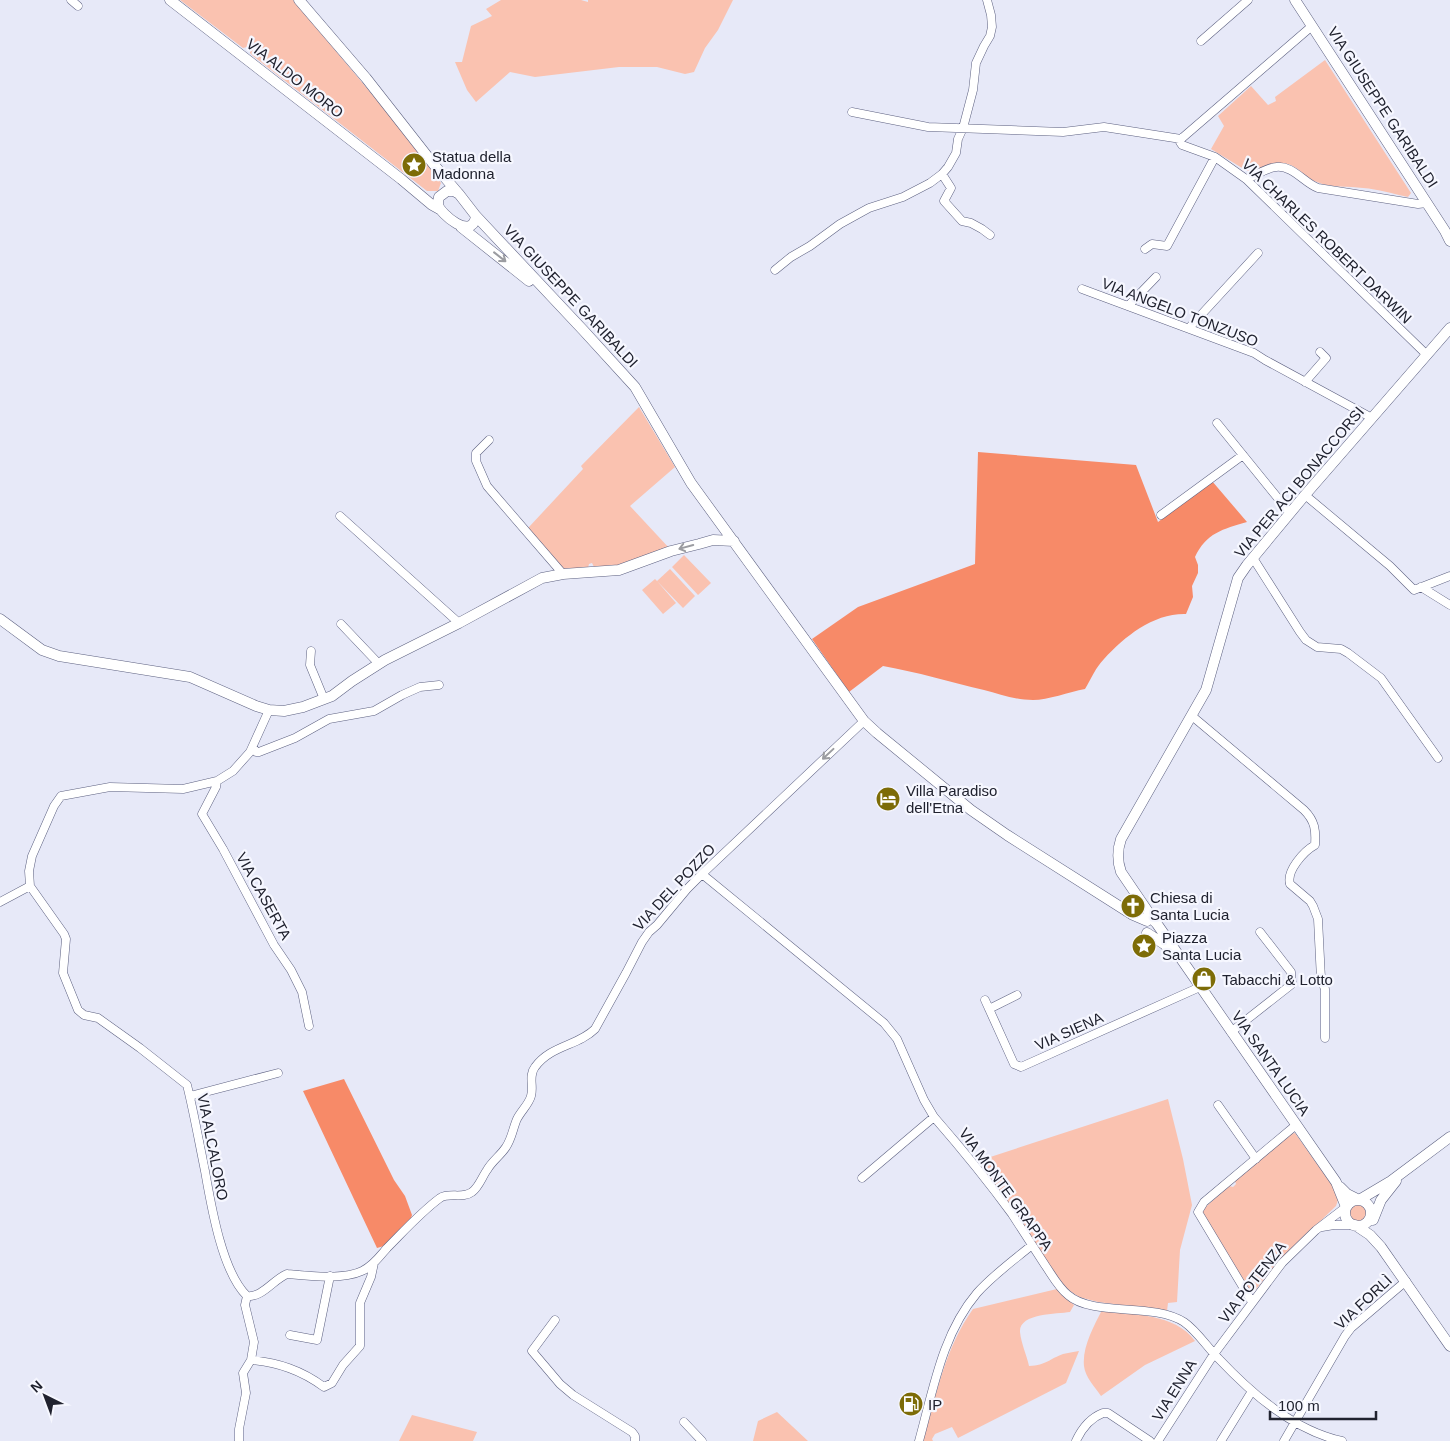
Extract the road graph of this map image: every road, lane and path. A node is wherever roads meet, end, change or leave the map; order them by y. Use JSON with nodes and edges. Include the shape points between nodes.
{"nodes":[{"id":1,"x":71,"y":0,"type":"edge"},
{"id":2,"x":170,"y":0,"type":"edge"},
{"id":3,"x":300,"y":0,"type":"edge"},
{"id":4,"x":987,"y":0,"type":"edge"},
{"id":5,"x":1248,"y":0,"type":"edge"},
{"id":6,"x":1295,"y":0,"type":"edge"},
{"id":7,"x":78,"y":6,"type":"dead end"},
{"id":8,"x":1312,"y":26,"type":"junction"},
{"id":9,"x":1201,"y":41,"type":"dead end"},
{"id":10,"x":852,"y":112,"type":"dead end"},
{"id":11,"x":963,"y":128,"type":"junction"},
{"id":12,"x":1181,"y":139,"type":"junction"},
{"id":13,"x":427,"y":157,"type":"junction"},
{"id":14,"x":1215,"y":157,"type":"junction"},
{"id":15,"x":942,"y":174,"type":"junction"},
{"id":16,"x":1246,"y":178,"type":"junction"},
{"id":17,"x":401,"y":179,"type":"junction"},
{"id":18,"x":442,"y":194,"type":"junction"},
{"id":19,"x":459,"y":194,"type":"junction"},
{"id":20,"x":1427,"y":203,"type":"junction"},
{"id":21,"x":441,"y":210,"type":"junction"},
{"id":22,"x":476,"y":216,"type":"junction"},
{"id":23,"x":462,"y":227,"type":"junction"},
{"id":24,"x":1447,"y":234,"type":"edge"},
{"id":25,"x":990,"y":235,"type":"dead end"},
{"id":26,"x":1450,"y":241,"type":"edge"},
{"id":27,"x":1145,"y":249,"type":"dead end"},
{"id":28,"x":1258,"y":253,"type":"dead end"},
{"id":29,"x":775,"y":270,"type":"dead end"},
{"id":30,"x":1156,"y":277,"type":"dead end"},
{"id":31,"x":1082,"y":289,"type":"dead end"},
{"id":32,"x":1128,"y":306,"type":"junction"},
{"id":33,"x":1189,"y":328,"type":"junction"},
{"id":34,"x":1450,"y":328,"type":"edge"},
{"id":35,"x":1320,"y":352,"type":"dead end"},
{"id":36,"x":1427,"y":355,"type":"junction"},
{"id":37,"x":1305,"y":382,"type":"junction"},
{"id":38,"x":642,"y":398,"type":"junction"},
{"id":39,"x":1372,"y":418,"type":"junction"},
{"id":40,"x":1217,"y":423,"type":"dead end"},
{"id":41,"x":490,"y":440,"type":"dead end"},
{"id":42,"x":1243,"y":456,"type":"junction"},
{"id":43,"x":1305,"y":495,"type":"junction"},
{"id":44,"x":1290,"y":513,"type":"junction"},
{"id":45,"x":1161,"y":515,"type":"dead end"},
{"id":46,"x":340,"y":516,"type":"dead end"},
{"id":47,"x":734,"y":541,"type":"junction"},
{"id":48,"x":1253,"y":558,"type":"junction"},
{"id":49,"x":563,"y":574,"type":"junction"},
{"id":50,"x":1450,"y":576,"type":"edge"},
{"id":51,"x":1421,"y":588,"type":"junction"},
{"id":52,"x":1450,"y":604,"type":"edge"},
{"id":53,"x":0,"y":619,"type":"edge"},
{"id":54,"x":459,"y":623,"type":"junction"},
{"id":55,"x":341,"y":624,"type":"dead end"},
{"id":56,"x":312,"y":651,"type":"dead end"},
{"id":57,"x":379,"y":664,"type":"junction"},
{"id":58,"x":438,"y":685,"type":"dead end"},
{"id":59,"x":324,"y":699,"type":"junction"},
{"id":60,"x":270,"y":710,"type":"junction"},
{"id":61,"x":1192,"y":716,"type":"junction"},
{"id":62,"x":864,"y":721,"type":"junction"},
{"id":63,"x":252,"y":747,"type":"junction"},
{"id":64,"x":1438,"y":758,"type":"dead end"},
{"id":65,"x":217,"y":782,"type":"junction"},
{"id":66,"x":702,"y":874,"type":"junction"},
{"id":67,"x":30,"y":886,"type":"junction"},
{"id":68,"x":0,"y":902,"type":"edge"},
{"id":69,"x":1150,"y":924,"type":"junction"},
{"id":70,"x":1260,"y":932,"type":"dead end"},
{"id":71,"x":1200,"y":987,"type":"junction"},
{"id":72,"x":1017,"y":995,"type":"dead end"},
{"id":73,"x":985,"y":1000,"type":"dead end"},
{"id":74,"x":989,"y":1009,"type":"junction"},
{"id":75,"x":309,"y":1026,"type":"dead end"},
{"id":76,"x":1231,"y":1032,"type":"junction"},
{"id":77,"x":1325,"y":1038,"type":"dead end"},
{"id":78,"x":278,"y":1073,"type":"dead end"},
{"id":79,"x":190,"y":1096,"type":"junction"},
{"id":80,"x":1218,"y":1105,"type":"dead end"},
{"id":81,"x":934,"y":1117,"type":"junction"},
{"id":82,"x":1296,"y":1125,"type":"junction"},
{"id":83,"x":1450,"y":1137,"type":"edge"},
{"id":84,"x":1256,"y":1159,"type":"junction"},
{"id":85,"x":1407,"y":1169,"type":"junction"},
{"id":86,"x":862,"y":1178,"type":"dead end"},
{"id":87,"x":1336,"y":1182,"type":"junction"},
{"id":88,"x":1359,"y":1200,"type":"junction"},
{"id":89,"x":1346,"y":1207,"type":"junction"},
{"id":90,"x":1373,"y":1215,"type":"junction"},
{"id":91,"x":1355,"y":1225,"type":"junction"},
{"id":92,"x":1316,"y":1230,"type":"junction"},
{"id":93,"x":1032,"y":1245,"type":"junction"},
{"id":94,"x":1382,"y":1247,"type":"junction"},
{"id":95,"x":374,"y":1263,"type":"junction"},
{"id":96,"x":330,"y":1276,"type":"junction"},
{"id":97,"x":1406,"y":1281,"type":"junction"},
{"id":98,"x":247,"y":1296,"type":"junction"},
{"id":99,"x":1252,"y":1302,"type":"junction"},
{"id":100,"x":556,"y":1320,"type":"dead end"},
{"id":101,"x":290,"y":1335,"type":"dead end"},
{"id":102,"x":1449,"y":1342,"type":"edge"},
{"id":103,"x":1214,"y":1354,"type":"junction"},
{"id":104,"x":251,"y":1360,"type":"junction"},
{"id":105,"x":1252,"y":1391,"type":"junction"},
{"id":106,"x":684,"y":1422,"type":"dead end"},
{"id":107,"x":1295,"y":1423,"type":"junction"},
{"id":108,"x":1322,"y":1439,"type":"edge"},
{"id":109,"x":239,"y":1441,"type":"edge"},
{"id":110,"x":635,"y":1441,"type":"edge"},
{"id":111,"x":702,"y":1441,"type":"edge"},
{"id":112,"x":919,"y":1441,"type":"edge"},
{"id":113,"x":1076,"y":1441,"type":"edge"},
{"id":114,"x":1150,"y":1441,"type":"edge"},
{"id":115,"x":1158,"y":1441,"type":"edge"},
{"id":116,"x":1222,"y":1441,"type":"edge"},
{"id":117,"x":1284,"y":1441,"type":"edge"},
{"id":118,"x":1342,"y":1441,"type":"edge"}],
"edges":[{"from":1,"to":7,"type":"street"},
{"from":2,"to":17,"type":"main road","name":"VIA ALDO MORO"},
{"from":3,"to":13,"type":"main road"},
{"from":4,"to":11,"type":"street","via":[[992,28],[976,63]]},
{"from":5,"to":9,"type":"street"},
{"from":6,"to":8,"type":"main road","name":"VIA GIUSEPPE GARIBALDI"},
{"from":8,"to":12,"type":"street"},
{"from":8,"to":20,"type":"main road","name":"VIA GIUSEPPE GARIBALDI"},
{"from":10,"to":11,"type":"street","via":[[910,124]]},
{"from":11,"to":12,"type":"street","via":[[1063,132],[1104,126]]},
{"from":11,"to":15,"type":"street","via":[[956,153]]},
{"from":12,"to":14,"type":"street","name":"VIA CHARLES ROBERT DARWIN","via":[[1182,145]]},
{"from":13,"to":18,"type":"main road","via":[[442,182]]},
{"from":13,"to":19,"type":"main road","name":"VIA GIUSEPPE GARIBALDI"},
{"from":14,"to":16,"type":"street","name":"VIA CHARLES ROBERT DARWIN"},
{"from":14,"to":27,"type":"street","via":[[1167,246],[1152,244]]},
{"from":15,"to":25,"type":"street","via":[[951,188],[944,201],[962,221]]},
{"from":15,"to":29,"type":"street","via":[[903,197],[861,212]]},
{"from":16,"to":20,"type":"street","via":[[1276,166],[1285,167],[1318,188]]},
{"from":16,"to":36,"type":"street","name":"VIA CHARLES ROBERT DARWIN"},
{"from":17,"to":18,"type":"main road","via":[[426,194]]},
{"from":17,"to":21,"type":"main road","name":"VIA GIUSEPPE GARIBALDI"},
{"from":18,"to":19,"type":"main road","via":[[450,190]]},
{"from":18,"to":21,"type":"main road","via":[[438,202]]},
{"from":19,"to":22,"type":"main road","name":"VIA GIUSEPPE GARIBALDI"},
{"from":20,"to":24,"type":"main road","name":"VIA GIUSEPPE GARIBALDI"},
{"from":21,"to":23,"type":"main road","name":"VIA GIUSEPPE GARIBALDI"},
{"from":22,"to":23,"type":"main road","via":[[472,224]]},
{"from":22,"to":38,"type":"main road","name":"VIA GIUSEPPE GARIBALDI"},
{"from":23,"to":38,"type":"main road","name":"VIA GIUSEPPE GARIBALDI","one_way":true,"via":[[525,276]]},
{"from":24,"to":26,"type":"main road","name":"VIA GIUSEPPE GARIBALDI"},
{"from":28,"to":33,"type":"street"},
{"from":30,"to":32,"type":"street"},
{"from":31,"to":32,"type":"street","name":"VIA ANGELO TONZUSO"},
{"from":32,"to":33,"type":"street","name":"VIA ANGELO TONZUSO"},
{"from":33,"to":37,"type":"street","name":"VIA ANGELO TONZUSO","via":[[1254,352]]},
{"from":34,"to":36,"type":"main road","name":"VIA PER ACI BONACCORSI"},
{"from":35,"to":37,"type":"street","via":[[1326,358]]},
{"from":36,"to":39,"type":"main road","name":"VIA PER ACI BONACCORSI"},
{"from":37,"to":39,"type":"street","name":"VIA ANGELO TONZUSO"},
{"from":38,"to":47,"type":"main road","name":"VIA GIUSEPPE GARIBALDI","via":[[691,484]]},
{"from":39,"to":43,"type":"main road","name":"VIA PER ACI BONACCORSI"},
{"from":40,"to":42,"type":"street"},
{"from":41,"to":49,"type":"street","via":[[476,453],[476,461],[487,486]]},
{"from":42,"to":44,"type":"street"},
{"from":42,"to":45,"type":"street"},
{"from":43,"to":44,"type":"main road","name":"VIA PER ACI BONACCORSI"},
{"from":43,"to":51,"type":"street","via":[[1414,590]]},
{"from":44,"to":48,"type":"main road","name":"VIA PER ACI BONACCORSI"},
{"from":46,"to":54,"type":"street"},
{"from":47,"to":49,"type":"main road","one_way":true,"via":[[713,540],[619,570]]},
{"from":47,"to":62,"type":"main road","name":"VIA GIUSEPPE GARIBALDI"},
{"from":48,"to":61,"type":"main road","name":"VIA PER ACI BONACCORSI","via":[[1238,578],[1211,678]]},
{"from":48,"to":64,"type":"street","via":[[1306,640],[1318,647],[1341,649],[1380,678]]},
{"from":49,"to":54,"type":"main road","via":[[527,585]]},
{"from":50,"to":51,"type":"street"},
{"from":51,"to":52,"type":"street"},
{"from":53,"to":60,"type":"main road","via":[[42,650],[59,656],[190,677]]},
{"from":54,"to":57,"type":"main road"},
{"from":55,"to":57,"type":"street"},
{"from":56,"to":59,"type":"street","via":[[310,665]]},
{"from":57,"to":59,"type":"main road"},
{"from":58,"to":63,"type":"street","via":[[420,687],[374,711],[329,720],[259,752]]},
{"from":59,"to":60,"type":"main road","via":[[284,711]]},
{"from":60,"to":63,"type":"street"},
{"from":61,"to":69,"type":"main road","name":"VIA PER ACI BONACCORSI","via":[[1118,849],[1121,872],[1144,904]]},
{"from":61,"to":77,"type":"street","via":[[1304,810],[1314,823],[1315,845],[1302,855],[1289,881],[1314,906],[1318,919],[1321,978],[1325,989]]},
{"from":62,"to":66,"type":"street","name":"VIA DEL POZZO","one_way":true},
{"from":62,"to":69,"type":"main road","name":"VIA GIUSEPPE GARIBALDI","via":[[970,810]]},
{"from":63,"to":65,"type":"street","via":[[240,765]]},
{"from":65,"to":67,"type":"street","via":[[183,789],[110,786],[61,796],[36,842],[29,871]]},
{"from":65,"to":75,"type":"street","name":"VIA CASERTA","via":[[202,814],[291,970],[302,992]]},
{"from":66,"to":81,"type":"street","name":"VIA MONTE GRAPPA","via":[[884,1023],[897,1039]]},
{"from":66,"to":95,"type":"street","name":"VIA DEL POZZO","via":[[642,942],[595,1029],[536,1065],[532,1072],[532,1095],[517,1119],[509,1142],[477,1187],[466,1195],[442,1196]]},
{"from":67,"to":68,"type":"street"},
{"from":67,"to":79,"type":"street","name":"VIA ALCALORO","via":[[66,938],[63,973],[78,1010],[98,1018],[187,1084]]},
{"from":69,"to":71,"type":"main road","name":"VIA SANTA LUCIA"},
{"from":70,"to":76,"type":"street","via":[[1291,972],[1292,984]]},
{"from":71,"to":74,"type":"street","name":"VIA SIENA","via":[[1021,1067],[1014,1064]]},
{"from":71,"to":76,"type":"main road","name":"VIA SANTA LUCIA"},
{"from":72,"to":74,"type":"street"},
{"from":73,"to":74,"type":"street","name":"VIA SIENA"},
{"from":76,"to":82,"type":"main road","name":"VIA SANTA LUCIA"},
{"from":78,"to":79,"type":"street"},
{"from":79,"to":98,"type":"street","name":"VIA ALCALORO","via":[[212,1211],[230,1270]]},
{"from":80,"to":84,"type":"street"},
{"from":81,"to":86,"type":"street"},
{"from":81,"to":93,"type":"street","name":"VIA MONTE GRAPPA","via":[[1011,1213]]},
{"from":82,"to":84,"type":"street"},
{"from":82,"to":87,"type":"main road","name":"VIA SANTA LUCIA"},
{"from":83,"to":85,"type":"main road"},
{"from":84,"to":99,"type":"street","via":[[1204,1202],[1198,1212]]},
{"from":85,"to":88,"type":"main road"},
{"from":85,"to":90,"type":"main road"},
{"from":87,"to":88,"type":"main road","via":[[1347,1194]]},
{"from":87,"to":89,"type":"main road"},
{"from":88,"to":89,"type":"main road"},
{"from":88,"to":90,"type":"main road","via":[[1366,1203]]},
{"from":89,"to":91,"type":"main road","via":[[1346,1218]]},
{"from":89,"to":92,"type":"street","name":"VIA POTENZA"},
{"from":90,"to":91,"type":"main road","via":[[1363,1224]]},
{"from":90,"to":94,"type":"main road","via":[[1375,1235]]},
{"from":91,"to":92,"type":"street","via":[[1334,1224]]},
{"from":91,"to":94,"type":"main road"},
{"from":92,"to":99,"type":"street","name":"VIA POTENZA","via":[[1282,1263]]},
{"from":93,"to":103,"type":"street","name":"VIA MONTE GRAPPA","via":[[1069,1296],[1086,1304],[1176,1318],[1192,1329]]},
{"from":93,"to":112,"type":"street","via":[[978,1292],[958,1322],[943,1355]]},
{"from":94,"to":97,"type":"main road"},
{"from":95,"to":96,"type":"street","name":"VIA DEL POZZO","via":[[356,1273]]},
{"from":95,"to":104,"type":"street","via":[[360,1303],[360,1346],[332,1383],[324,1387],[285,1365]]},
{"from":96,"to":98,"type":"street","name":"VIA DEL POZZO","via":[[287,1274],[256,1295]]},
{"from":96,"to":101,"type":"street","via":[[317,1340]]},
{"from":97,"to":102,"type":"main road"},
{"from":97,"to":107,"type":"street","name":"VIA FORLÌ","via":[[1351,1328]]},
{"from":98,"to":104,"type":"street","via":[[245,1305],[254,1342]]},
{"from":99,"to":103,"type":"street","name":"VIA POTENZA"},
{"from":100,"to":110,"type":"street","via":[[532,1351],[573,1395],[632,1432]]},
{"from":103,"to":105,"type":"street","name":"VIA MONTE GRAPPA"},
{"from":103,"to":115,"type":"street","name":"VIA ENNA"},
{"from":104,"to":109,"type":"street","via":[[243,1373],[246,1393],[238,1429]]},
{"from":105,"to":107,"type":"street","name":"VIA MONTE GRAPPA"},
{"from":105,"to":116,"type":"street"},
{"from":106,"to":111,"type":"street"},
{"from":107,"to":108,"type":"street","name":"VIA MONTE GRAPPA"},
{"from":107,"to":117,"type":"street","name":"VIA FORLÌ"},
{"from":108,"to":118,"type":"street","name":"VIA MONTE GRAPPA"},
{"from":113,"to":114,"type":"street","via":[[1083,1427],[1103,1412]]}]}
